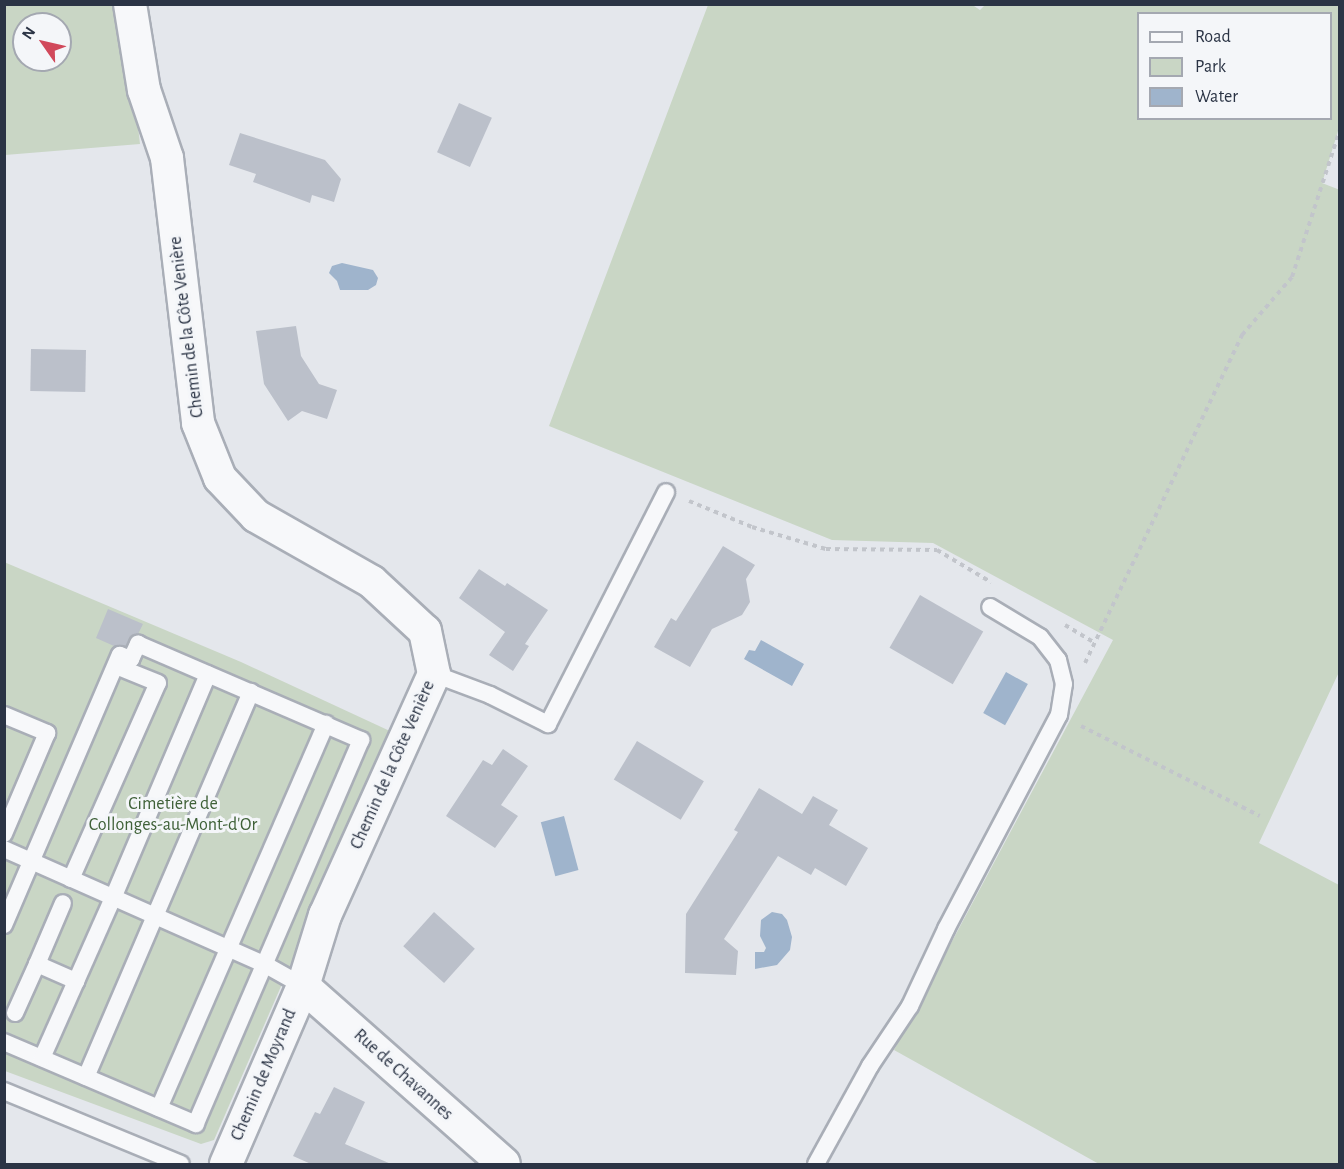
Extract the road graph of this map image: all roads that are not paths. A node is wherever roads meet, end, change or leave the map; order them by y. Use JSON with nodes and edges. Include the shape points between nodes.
{"nodes":[{"id":1,"x":130,"y":4,"type":"edge"},
{"id":2,"x":666,"y":492,"type":"road end"},
{"id":3,"x":990,"y":607,"type":"dead end"},
{"id":4,"x":116,"y":666,"type":"junction"},
{"id":5,"x":208,"y":674,"type":"junction"},
{"id":6,"x":434,"y":674,"type":"junction"},
{"id":7,"x":251,"y":692,"type":"junction"},
{"id":8,"x":4,"y":715,"type":"edge"},
{"id":9,"x":326,"y":724,"type":"junction"},
{"id":10,"x":4,"y":834,"type":"edge"},
{"id":11,"x":4,"y":849,"type":"edge"},
{"id":12,"x":32,"y":861,"type":"junction"},
{"id":13,"x":71,"y":879,"type":"junction"},
{"id":14,"x":113,"y":898,"type":"junction"},
{"id":15,"x":63,"y":903,"type":"dead end"},
{"id":16,"x":155,"y":916,"type":"junction"},
{"id":17,"x":4,"y":924,"type":"edge"},
{"id":18,"x":229,"y":948,"type":"junction"},
{"id":19,"x":37,"y":964,"type":"junction"},
{"id":20,"x":264,"y":964,"type":"junction"},
{"id":21,"x":76,"y":981,"type":"junction"},
{"id":22,"x":303,"y":986,"type":"junction"},
{"id":23,"x":15,"y":1013,"type":"dead end"},
{"id":24,"x":4,"y":1042,"type":"edge"},
{"id":25,"x":42,"y":1058,"type":"junction"},
{"id":26,"x":86,"y":1077,"type":"junction"},
{"id":27,"x":4,"y":1091,"type":"edge"},
{"id":28,"x":159,"y":1108,"type":"junction"},
{"id":29,"x":181,"y":1164,"type":"edge"},
{"id":30,"x":226,"y":1164,"type":"edge"},
{"id":31,"x":504,"y":1164,"type":"edge"},
{"id":32,"x":816,"y":1164,"type":"edge"}],
"edges":[{"from":1,"to":6,"type":"street","name":"Chemin de la Côte Venière","via":[[144,90],[167,158],[198,423],[220,478],[256,516],[372,582],[425,631]]},
{"from":2,"to":6,"type":"lane","via":[[548,724],[490,695]]},
{"from":3,"to":32,"type":"lane","via":[[1040,637],[1058,660],[1064,684],[1059,715],[946,928],[910,1006],[870,1066]]},
{"from":4,"to":5,"type":"lane","via":[[120,655],[131,659],[138,644]]},
{"from":4,"to":12,"type":"lane"},
{"from":4,"to":13,"type":"lane","via":[[158,683]]},
{"from":5,"to":7,"type":"lane"},
{"from":5,"to":14,"type":"lane"},
{"from":6,"to":22,"type":"street","name":"Chemin de la Côte Venière","via":[[325,915]]},
{"from":7,"to":9,"type":"lane"},
{"from":7,"to":16,"type":"lane"},
{"from":8,"to":10,"type":"lane","via":[[47,733]]},
{"from":9,"to":18,"type":"lane"},
{"from":9,"to":20,"type":"lane","via":[[361,740]]},
{"from":11,"to":12,"type":"lane"},
{"from":12,"to":13,"type":"lane"},
{"from":12,"to":17,"type":"lane"},
{"from":13,"to":14,"type":"lane"},
{"from":14,"to":16,"type":"lane"},
{"from":14,"to":21,"type":"lane"},
{"from":15,"to":19,"type":"lane"},
{"from":16,"to":18,"type":"lane"},
{"from":16,"to":26,"type":"lane"},
{"from":18,"to":20,"type":"lane"},
{"from":18,"to":28,"type":"lane"},
{"from":19,"to":21,"type":"lane"},
{"from":19,"to":23,"type":"lane"},
{"from":20,"to":22,"type":"lane"},
{"from":20,"to":28,"type":"lane","via":[[195,1124]]},
{"from":21,"to":25,"type":"lane"},
{"from":22,"to":30,"type":"street","name":"Chemin de Moyrand"},
{"from":22,"to":31,"type":"street","name":"Rue de Chavannes"},
{"from":24,"to":25,"type":"lane"},
{"from":25,"to":26,"type":"lane"},
{"from":26,"to":28,"type":"lane"},
{"from":27,"to":29,"type":"lane"}]}
